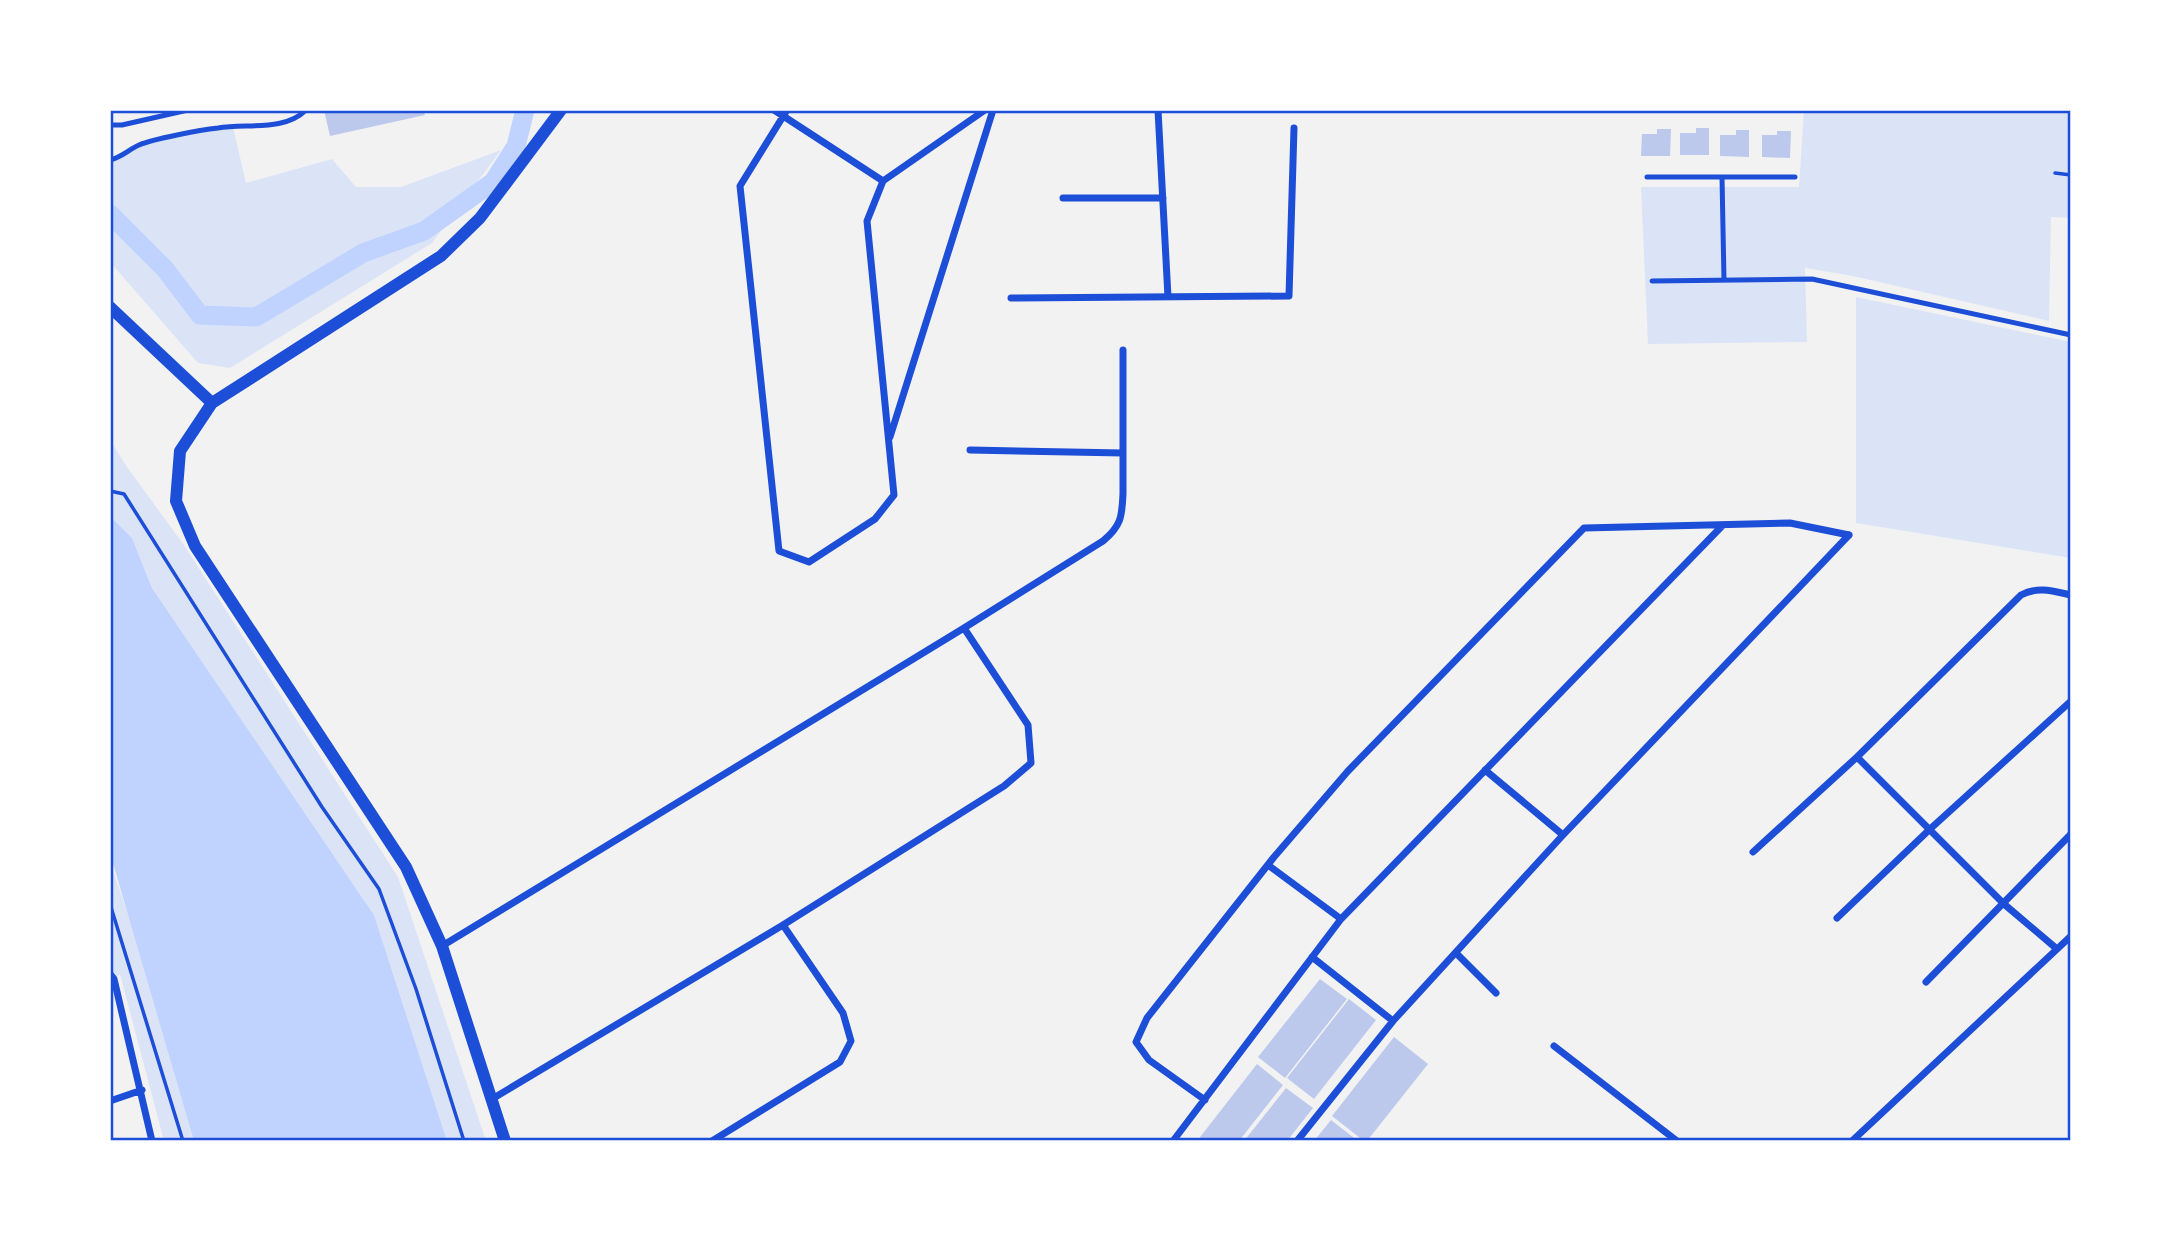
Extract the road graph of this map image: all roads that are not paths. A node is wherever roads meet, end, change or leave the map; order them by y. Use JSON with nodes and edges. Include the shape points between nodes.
{"nodes":[{"id":1,"x":188,"y":110,"type":"edge"},
{"id":2,"x":306,"y":110,"type":"edge"},
{"id":3,"x":561,"y":110,"type":"edge"},
{"id":4,"x":774,"y":110,"type":"edge"},
{"id":5,"x":985,"y":110,"type":"edge"},
{"id":6,"x":993,"y":110,"type":"edge"},
{"id":7,"x":1158,"y":110,"type":"edge"},
{"id":8,"x":785,"y":113,"type":"edge"},
{"id":9,"x":110,"y":125,"type":"edge"},
{"id":10,"x":1294,"y":128,"type":"dead end"},
{"id":11,"x":110,"y":160,"type":"edge"},
{"id":12,"x":1647,"y":177,"type":"dead end"},
{"id":13,"x":1722,"y":177,"type":"junction"},
{"id":14,"x":1795,"y":177,"type":"dead end"},
{"id":15,"x":883,"y":181,"type":"junction"},
{"id":16,"x":1063,"y":198,"type":"dead end"},
{"id":17,"x":1163,"y":198,"type":"junction"},
{"id":18,"x":1724,"y":280,"type":"junction"},
{"id":19,"x":1652,"y":281,"type":"dead end"},
{"id":20,"x":1168,"y":297,"type":"junction"},
{"id":21,"x":1011,"y":298,"type":"dead end"},
{"id":22,"x":110,"y":307,"type":"edge"},
{"id":23,"x":2071,"y":335,"type":"edge"},
{"id":24,"x":1123,"y":350,"type":"dead end"},
{"id":25,"x":212,"y":403,"type":"junction"},
{"id":26,"x":889,"y":440,"type":"junction"},
{"id":27,"x":970,"y":450,"type":"dead end"},
{"id":28,"x":1123,"y":453,"type":"junction"},
{"id":29,"x":1723,"y":525,"type":"junction"},
{"id":30,"x":2071,"y":595,"type":"edge"},
{"id":31,"x":964,"y":628,"type":"junction"},
{"id":32,"x":2071,"y":701,"type":"edge"},
{"id":33,"x":1857,"y":757,"type":"junction"},
{"id":34,"x":1485,"y":770,"type":"junction"},
{"id":35,"x":1929,"y":830,"type":"junction"},
{"id":36,"x":2071,"y":834,"type":"edge"},
{"id":37,"x":1563,"y":835,"type":"junction"},
{"id":38,"x":1753,"y":852,"type":"dead end"},
{"id":39,"x":1268,"y":865,"type":"junction"},
{"id":40,"x":2004,"y":904,"type":"junction"},
{"id":41,"x":1837,"y":918,"type":"dead end"},
{"id":42,"x":1341,"y":919,"type":"junction"},
{"id":43,"x":783,"y":925,"type":"junction"},
{"id":44,"x":2071,"y":936,"type":"edge"},
{"id":45,"x":442,"y":946,"type":"junction"},
{"id":46,"x":2057,"y":949,"type":"junction"},
{"id":47,"x":1456,"y":953,"type":"junction"},
{"id":48,"x":1312,"y":957,"type":"junction"},
{"id":49,"x":110,"y":974,"type":"edge"},
{"id":50,"x":1926,"y":982,"type":"dead end"},
{"id":51,"x":1496,"y":993,"type":"dead end"},
{"id":52,"x":1393,"y":1021,"type":"junction"},
{"id":53,"x":1555,"y":1046,"type":"dead end"},
{"id":54,"x":142,"y":1090,"type":"junction"},
{"id":55,"x":492,"y":1099,"type":"junction"},
{"id":56,"x":1205,"y":1100,"type":"junction"},
{"id":57,"x":110,"y":1101,"type":"edge"},
{"id":58,"x":152,"y":1141,"type":"edge"},
{"id":59,"x":505,"y":1141,"type":"edge"},
{"id":60,"x":712,"y":1141,"type":"edge"},
{"id":61,"x":1173,"y":1141,"type":"edge"},
{"id":62,"x":1297,"y":1141,"type":"edge"},
{"id":63,"x":1677,"y":1141,"type":"edge"},
{"id":64,"x":1852,"y":1141,"type":"edge"}],
"edges":[{"from":1,"to":9,"type":"lane"},
{"from":2,"to":11,"type":"lane","via":[[298,117],[258,127],[220,127],[140,145]]},
{"from":3,"to":25,"type":"street","via":[[480,218],[440,256]]},
{"from":4,"to":8,"type":"street"},
{"from":5,"to":15,"type":"street"},
{"from":6,"to":26,"type":"street"},
{"from":7,"to":17,"type":"street"},
{"from":8,"to":15,"type":"street"},
{"from":8,"to":26,"type":"street","via":[[740,186],[779,551],[809,562],[875,519],[894,495]]},
{"from":10,"to":20,"type":"street","via":[[1289,296]]},
{"from":12,"to":13,"type":"lane"},
{"from":13,"to":14,"type":"lane"},
{"from":13,"to":18,"type":"lane"},
{"from":15,"to":26,"type":"street","via":[[867,221]]},
{"from":16,"to":17,"type":"street"},
{"from":17,"to":20,"type":"street"},
{"from":18,"to":19,"type":"lane"},
{"from":18,"to":23,"type":"lane","via":[[1812,279]]},
{"from":20,"to":21,"type":"street"},
{"from":22,"to":25,"type":"street"},
{"from":24,"to":28,"type":"street"},
{"from":25,"to":45,"type":"street","via":[[180,451],[176,501],[181,513],[195,546],[406,867]]},
{"from":27,"to":28,"type":"street"},
{"from":28,"to":31,"type":"street","via":[[1122,514],[1116,530]]},
{"from":29,"to":34,"type":"street"},
{"from":29,"to":37,"type":"street","via":[[1790,523],[1849,535]]},
{"from":29,"to":39,"type":"street","via":[[1584,528],[1348,771]]},
{"from":30,"to":33,"type":"street","via":[[2036,589],[2021,595]]},
{"from":31,"to":43,"type":"street","via":[[1028,725],[1031,763],[1004,786]]},
{"from":31,"to":45,"type":"street"},
{"from":32,"to":35,"type":"street"},
{"from":33,"to":35,"type":"street"},
{"from":33,"to":38,"type":"street"},
{"from":34,"to":37,"type":"street"},
{"from":34,"to":42,"type":"street"},
{"from":35,"to":40,"type":"street"},
{"from":35,"to":41,"type":"street"},
{"from":36,"to":40,"type":"street"},
{"from":37,"to":47,"type":"street"},
{"from":39,"to":42,"type":"street"},
{"from":39,"to":56,"type":"street","via":[[1147,1018],[1136,1042],[1149,1060]]},
{"from":40,"to":46,"type":"street"},
{"from":40,"to":50,"type":"street"},
{"from":42,"to":48,"type":"street"},
{"from":43,"to":55,"type":"street"},
{"from":43,"to":60,"type":"street","via":[[843,1013],[851,1041],[841,1062]]},
{"from":44,"to":46,"type":"street"},
{"from":45,"to":55,"type":"street"},
{"from":46,"to":64,"type":"street"},
{"from":47,"to":51,"type":"street"},
{"from":47,"to":52,"type":"street"},
{"from":48,"to":52,"type":"street"},
{"from":48,"to":56,"type":"street"},
{"from":49,"to":54,"type":"street"},
{"from":52,"to":62,"type":"street"},
{"from":53,"to":63,"type":"street"},
{"from":54,"to":57,"type":"street"},
{"from":54,"to":58,"type":"street"},
{"from":55,"to":59,"type":"street"},
{"from":56,"to":61,"type":"street"}]}
